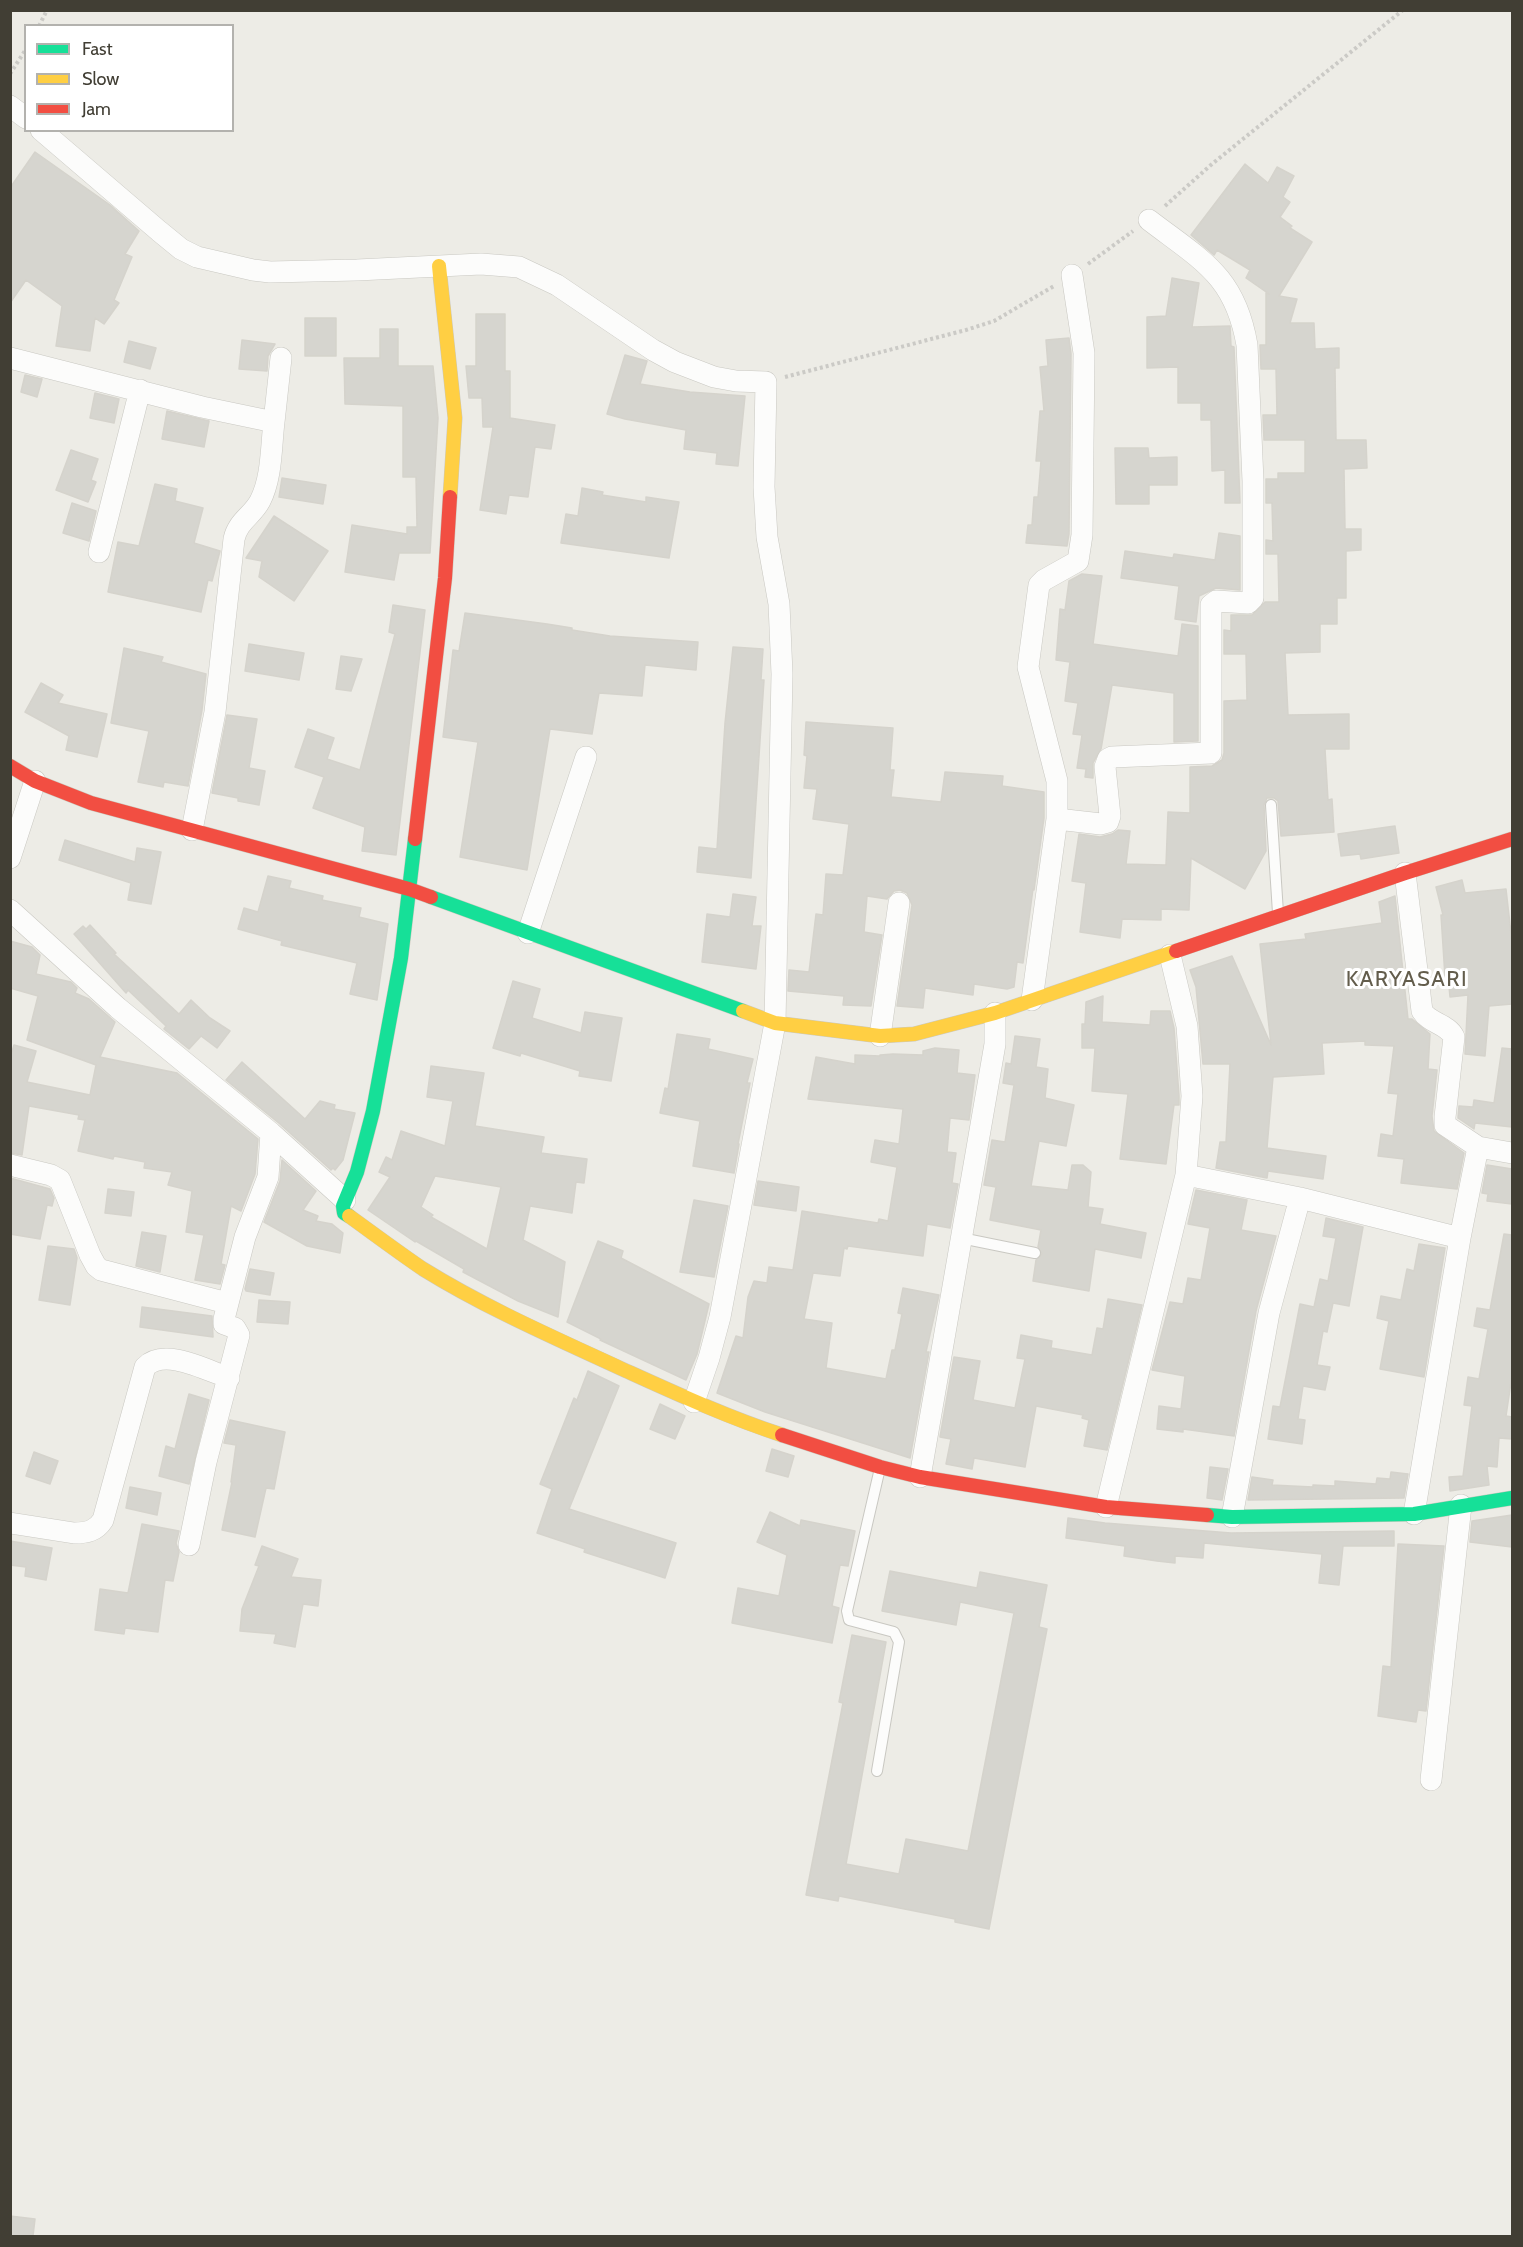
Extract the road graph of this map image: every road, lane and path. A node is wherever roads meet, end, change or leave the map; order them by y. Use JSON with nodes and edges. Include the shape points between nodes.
{"nodes":[{"id":1,"x":47,"y":10,"type":"edge"},
{"id":2,"x":1403,"y":10,"type":"edge"},
{"id":3,"x":40,"y":24,"type":"edge"},
{"id":4,"x":24,"y":51,"type":"edge"},
{"id":5,"x":10,"y":75,"type":"edge"},
{"id":6,"x":10,"y":106,"type":"edge"},
{"id":7,"x":24,"y":116,"type":"edge"},
{"id":8,"x":42,"y":132,"type":"edge"},
{"id":9,"x":1149,"y":220,"type":"junction"},
{"id":10,"x":439,"y":266,"type":"junction"},
{"id":11,"x":1072,"y":275,"type":"junction"},
{"id":12,"x":10,"y":358,"type":"edge"},
{"id":13,"x":281,"y":358,"type":"dead end"},
{"id":14,"x":766,"y":382,"type":"junction"},
{"id":15,"x":140,"y":390,"type":"junction"},
{"id":16,"x":274,"y":422,"type":"junction"},
{"id":17,"x":99,"y":552,"type":"dead end"},
{"id":18,"x":586,"y":756,"type":"dead end"},
{"id":19,"x":10,"y":766,"type":"edge"},
{"id":20,"x":35,"y":781,"type":"junction"},
{"id":21,"x":1270,"y":805,"type":"dead end"},
{"id":22,"x":1057,"y":819,"type":"junction"},
{"id":23,"x":192,"y":830,"type":"junction"},
{"id":24,"x":1512,"y":840,"type":"edge"},
{"id":25,"x":10,"y":858,"type":"edge"},
{"id":26,"x":1405,"y":873,"type":"junction"},
{"id":27,"x":409,"y":889,"type":"junction"},
{"id":28,"x":898,"y":903,"type":"dead end"},
{"id":29,"x":10,"y":910,"type":"edge"},
{"id":30,"x":1278,"y":917,"type":"junction"},
{"id":31,"x":528,"y":933,"type":"junction"},
{"id":32,"x":1170,"y":955,"type":"junction"},
{"id":33,"x":1032,"y":1000,"type":"junction"},
{"id":34,"x":995,"y":1014,"type":"junction"},
{"id":35,"x":775,"y":1023,"type":"junction"},
{"id":36,"x":880,"y":1036,"type":"junction"},
{"id":37,"x":270,"y":1133,"type":"junction"},
{"id":38,"x":1478,"y":1147,"type":"junction"},
{"id":39,"x":1512,"y":1153,"type":"edge"},
{"id":40,"x":10,"y":1165,"type":"edge"},
{"id":41,"x":1186,"y":1175,"type":"junction"},
{"id":42,"x":1300,"y":1198,"type":"junction"},
{"id":43,"x":345,"y":1200,"type":"junction"},
{"id":44,"x":961,"y":1238,"type":"junction"},
{"id":45,"x":1460,"y":1238,"type":"junction"},
{"id":46,"x":1035,"y":1252,"type":"dead end"},
{"id":47,"x":227,"y":1303,"type":"junction"},
{"id":48,"x":229,"y":1378,"type":"junction"},
{"id":49,"x":694,"y":1402,"type":"junction"},
{"id":50,"x":880,"y":1467,"type":"junction"},
{"id":51,"x":920,"y":1477,"type":"junction"},
{"id":52,"x":1512,"y":1498,"type":"edge"},
{"id":53,"x":1461,"y":1505,"type":"junction"},
{"id":54,"x":1106,"y":1507,"type":"junction"},
{"id":55,"x":1414,"y":1514,"type":"junction"},
{"id":56,"x":1232,"y":1517,"type":"junction"},
{"id":57,"x":10,"y":1523,"type":"edge"},
{"id":58,"x":189,"y":1545,"type":"dead end"},
{"id":59,"x":877,"y":1771,"type":"dead end"},
{"id":60,"x":1431,"y":1780,"type":"dead end"}],
"edges":[{"from":1,"to":3,"type":"path"},
{"from":2,"to":9,"type":"path","via":[[1212,164]]},
{"from":4,"to":5,"type":"path"},
{"from":6,"to":7,"type":"street"},
{"from":8,"to":10,"type":"street","via":[[159,231],[197,257],[270,272]]},
{"from":9,"to":11,"type":"path"},
{"from":9,"to":22,"type":"street","via":[[1216,273],[1238,306],[1247,345],[1253,598],[1248,603],[1216,601],[1211,605],[1211,753],[1112,757],[1105,766],[1108,822]]},
{"from":10,"to":14,"type":"street","via":[[500,264],[530,271],[675,362],[714,377]]},
{"from":10,"to":27,"type":"street","via":[[454,395],[454,457]]},
{"from":11,"to":14,"type":"path","via":[[994,321]]},
{"from":11,"to":22,"type":"street","via":[[1084,353],[1081,549],[1078,561],[1040,585],[1028,658],[1029,678],[1058,781]]},
{"from":12,"to":15,"type":"street"},
{"from":13,"to":16,"type":"street"},
{"from":14,"to":35,"type":"street","via":[[764,487],[767,537],[779,604],[782,674]]},
{"from":15,"to":16,"type":"street"},
{"from":15,"to":17,"type":"street"},
{"from":16,"to":23,"type":"street","via":[[264,490],[258,505],[238,526],[234,539],[215,712]]},
{"from":18,"to":31,"type":"street"},
{"from":19,"to":20,"type":"street"},
{"from":20,"to":23,"type":"street","via":[[92,803]]},
{"from":20,"to":25,"type":"street"},
{"from":21,"to":30,"type":"lane"},
{"from":22,"to":33,"type":"street"},
{"from":23,"to":27,"type":"street"},
{"from":24,"to":26,"type":"street"},
{"from":26,"to":30,"type":"street"},
{"from":26,"to":38,"type":"street","via":[[1422,1011],[1454,1037],[1445,1125]]},
{"from":27,"to":31,"type":"street"},
{"from":27,"to":43,"type":"street","via":[[401,958],[373,1111],[357,1172]]},
{"from":28,"to":36,"type":"street"},
{"from":29,"to":37,"type":"street","via":[[118,1008]]},
{"from":30,"to":32,"type":"street"},
{"from":31,"to":35,"type":"street"},
{"from":32,"to":33,"type":"street"},
{"from":32,"to":41,"type":"street","via":[[1188,1038],[1192,1096]]},
{"from":33,"to":34,"type":"street"},
{"from":34,"to":36,"type":"street","via":[[914,1034]]},
{"from":34,"to":44,"type":"street","via":[[995,1044]]},
{"from":35,"to":36,"type":"street"},
{"from":35,"to":49,"type":"street","via":[[720,1317]]},
{"from":37,"to":43,"type":"street"},
{"from":37,"to":47,"type":"street","via":[[268,1177],[245,1237]]},
{"from":38,"to":39,"type":"street"},
{"from":38,"to":45,"type":"street"},
{"from":40,"to":47,"type":"street","via":[[60,1180],[90,1255],[101,1270]]},
{"from":41,"to":42,"type":"street"},
{"from":41,"to":54,"type":"street"},
{"from":42,"to":45,"type":"street"},
{"from":42,"to":56,"type":"street","via":[[1264,1332]]},
{"from":43,"to":49,"type":"street","via":[[342,1209],[346,1216],[449,1284]]},
{"from":44,"to":46,"type":"lane"},
{"from":44,"to":51,"type":"street"},
{"from":45,"to":55,"type":"street"},
{"from":47,"to":48,"type":"street","via":[[224,1324],[235,1328],[239,1335]]},
{"from":48,"to":57,"type":"street","via":[[169,1358],[149,1363],[104,1520],[99,1526],[74,1533]]},
{"from":48,"to":58,"type":"street"},
{"from":49,"to":50,"type":"street"},
{"from":50,"to":51,"type":"street"},
{"from":50,"to":59,"type":"lane","via":[[847,1611],[849,1620],[894,1632],[899,1642]]},
{"from":51,"to":54,"type":"street"},
{"from":52,"to":53,"type":"street"},
{"from":53,"to":55,"type":"street"},
{"from":53,"to":60,"type":"street"},
{"from":54,"to":56,"type":"street"},
{"from":55,"to":56,"type":"street"}]}
